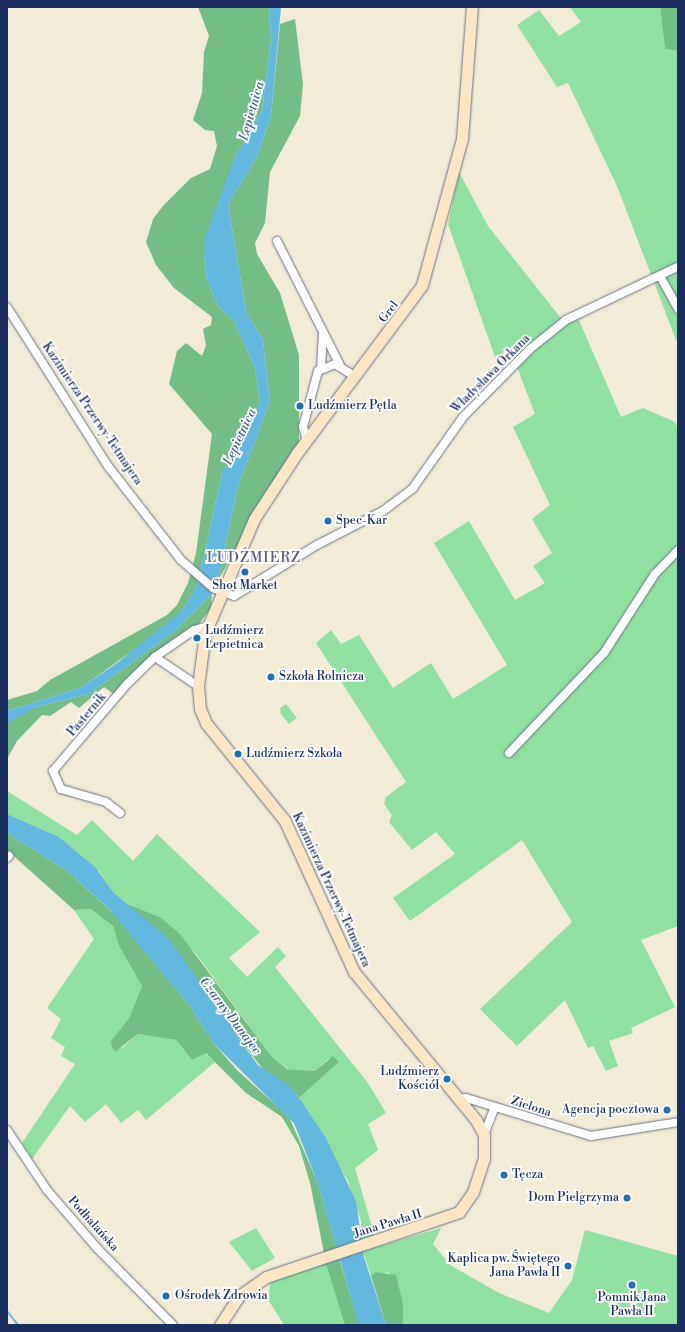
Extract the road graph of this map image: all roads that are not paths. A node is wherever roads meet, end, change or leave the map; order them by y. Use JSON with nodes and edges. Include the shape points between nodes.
{"nodes":[{"id":1,"x":472,"y":7,"type":"edge"},
{"id":2,"x":277,"y":241,"type":"dead end"},
{"id":3,"x":677,"y":267,"type":"edge"},
{"id":4,"x":660,"y":276,"type":"junction"},
{"id":5,"x":7,"y":307,"type":"edge"},
{"id":6,"x":678,"y":309,"type":"edge"},
{"id":7,"x":323,"y":336,"type":"junction"},
{"id":8,"x":340,"y":365,"type":"junction"},
{"id":9,"x":321,"y":368,"type":"junction"},
{"id":10,"x":356,"y":376,"type":"junction"},
{"id":11,"x":307,"y":440,"type":"junction"},
{"id":12,"x":678,"y":550,"type":"edge"},
{"id":13,"x":219,"y":591,"type":"junction"},
{"id":14,"x":208,"y":626,"type":"junction"},
{"id":15,"x":155,"y":657,"type":"junction"},
{"id":16,"x":198,"y":686,"type":"junction"},
{"id":17,"x":509,"y":754,"type":"dead end"},
{"id":18,"x":120,"y":813,"type":"dead end"},
{"id":19,"x":458,"y":1099,"type":"junction"},
{"id":20,"x":495,"y":1107,"type":"junction"},
{"id":21,"x":678,"y":1122,"type":"edge"},
{"id":22,"x":7,"y":1130,"type":"edge"},
{"id":23,"x":484,"y":1135,"type":"junction"},
{"id":24,"x":173,"y":1325,"type":"edge"},
{"id":25,"x":220,"y":1325,"type":"edge"}],
"edges":[{"from":1,"to":10,"type":"street","name":"Grel","via":[[462,139],[430,263],[411,306]]},
{"from":2,"to":7,"type":"street"},
{"from":3,"to":4,"type":"street","name":"Władysława Orkana"},
{"from":4,"to":6,"type":"street"},
{"from":4,"to":13,"type":"street","name":"Władysława Orkana","via":[[566,320],[530,349],[463,417],[413,488],[383,511],[317,545],[237,595]]},
{"from":5,"to":13,"type":"street","name":"Kazimierza Przerwy-Tetmajera","via":[[108,466],[191,570]]},
{"from":7,"to":8,"type":"street"},
{"from":7,"to":9,"type":"street"},
{"from":8,"to":9,"type":"street","via":[[331,364]]},
{"from":8,"to":10,"type":"street"},
{"from":9,"to":11,"type":"street","via":[[315,378],[303,427]]},
{"from":10,"to":11,"type":"street","name":"Grel"},
{"from":11,"to":13,"type":"street","name":"Grel","via":[[254,519]]},
{"from":12,"to":17,"type":"street","via":[[655,574],[604,653]]},
{"from":13,"to":14,"type":"street","name":"Kazimierza Przerwy-Tetmajera"},
{"from":14,"to":15,"type":"street","name":"Pasternik","via":[[194,630]]},
{"from":14,"to":16,"type":"street","name":"Kazimierza Przerwy-Tetmajera","via":[[201,650]]},
{"from":15,"to":16,"type":"street"},
{"from":15,"to":18,"type":"street","name":"Pasternik","via":[[127,684],[53,771],[61,788],[106,802]]},
{"from":16,"to":19,"type":"street","name":"Kazimierza Przerwy-Tetmajera","via":[[200,709],[206,723],[285,821],[354,972]]},
{"from":19,"to":20,"type":"street","name":"Zielona","via":[[466,1098]]},
{"from":19,"to":23,"type":"street"},
{"from":20,"to":21,"type":"street","name":"Zielona","via":[[591,1136]]},
{"from":20,"to":23,"type":"street","name":"Zielona"},
{"from":22,"to":24,"type":"street","name":"Podhalańska","via":[[47,1190],[97,1248]]},
{"from":23,"to":25,"type":"street","name":"Jana Pawła II","via":[[484,1159],[463,1209],[452,1216],[399,1235],[272,1274],[250,1286],[235,1300]]}]}
